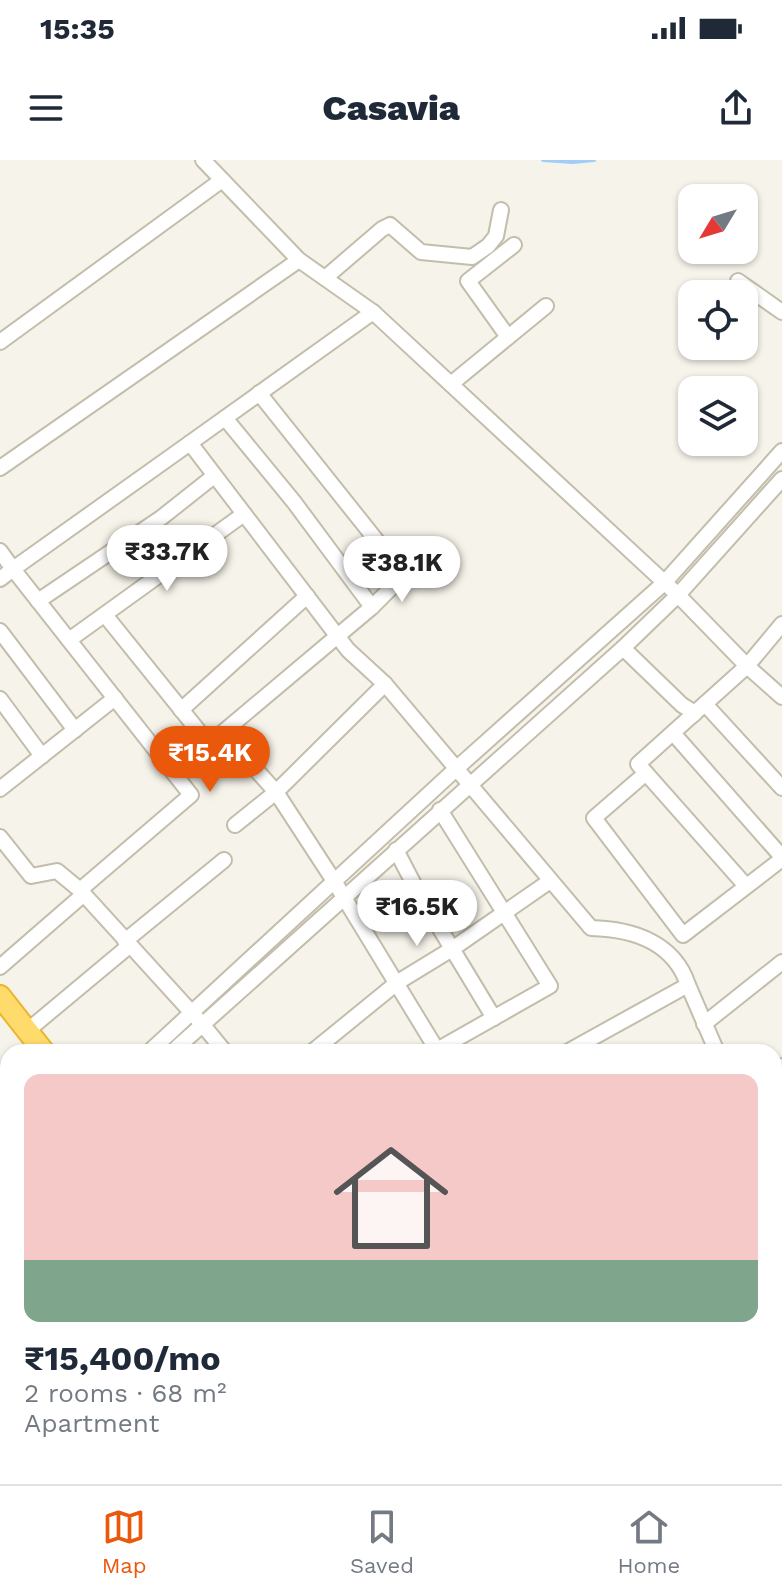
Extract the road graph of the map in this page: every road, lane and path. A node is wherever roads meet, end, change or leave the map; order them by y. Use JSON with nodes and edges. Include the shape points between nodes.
{"nodes":[{"id":1,"x":203,"y":160,"type":"edge"},
{"id":2,"x":222,"y":180,"type":"junction"},
{"id":3,"x":501,"y":210,"type":"dead end"},
{"id":4,"x":514,"y":245,"type":"dead end"},
{"id":5,"x":299,"y":260,"type":"junction"},
{"id":6,"x":325,"y":278,"type":"junction"},
{"id":7,"x":758,"y":295,"type":"edge"},
{"id":8,"x":546,"y":306,"type":"dead end"},
{"id":9,"x":373,"y":312,"type":"junction"},
{"id":10,"x":782,"y":312,"type":"edge"},
{"id":11,"x":508,"y":337,"type":"junction"},
{"id":12,"x":0,"y":342,"type":"edge"},
{"id":13,"x":451,"y":384,"type":"junction"},
{"id":14,"x":259,"y":393,"type":"junction"},
{"id":15,"x":225,"y":418,"type":"junction"},
{"id":16,"x":190,"y":443,"type":"junction"},
{"id":17,"x":782,"y":451,"type":"edge"},
{"id":18,"x":0,"y":468,"type":"edge"},
{"id":19,"x":214,"y":476,"type":"junction"},
{"id":20,"x":782,"y":479,"type":"edge"},
{"id":21,"x":244,"y":514,"type":"junction"},
{"id":22,"x":0,"y":551,"type":"edge"},
{"id":23,"x":13,"y":569,"type":"junction"},
{"id":24,"x":0,"y":579,"type":"edge"},
{"id":25,"x":664,"y":583,"type":"junction"},
{"id":26,"x":678,"y":595,"type":"junction"},
{"id":27,"x":307,"y":596,"type":"junction"},
{"id":28,"x":38,"y":601,"type":"junction"},
{"id":29,"x":372,"y":607,"type":"junction"},
{"id":30,"x":105,"y":615,"type":"junction"},
{"id":31,"x":782,"y":624,"type":"edge"},
{"id":32,"x":0,"y":631,"type":"edge"},
{"id":33,"x":337,"y":635,"type":"junction"},
{"id":34,"x":69,"y":640,"type":"junction"},
{"id":35,"x":623,"y":648,"type":"junction"},
{"id":36,"x":747,"y":666,"type":"junction"},
{"id":37,"x":385,"y":684,"type":"junction"},
{"id":38,"x":782,"y":697,"type":"edge"},
{"id":39,"x":115,"y":698,"type":"junction"},
{"id":40,"x":0,"y":699,"type":"edge"},
{"id":41,"x":705,"y":704,"type":"junction"},
{"id":42,"x":181,"y":710,"type":"junction"},
{"id":43,"x":693,"y":715,"type":"junction"},
{"id":44,"x":75,"y":730,"type":"junction"},
{"id":45,"x":673,"y":733,"type":"junction"},
{"id":46,"x":42,"y":756,"type":"junction"},
{"id":47,"x":250,"y":763,"type":"dead end"},
{"id":48,"x":457,"y":768,"type":"junction"},
{"id":49,"x":646,"y":773,"type":"junction"},
{"id":50,"x":3,"y":781,"type":"edge"},
{"id":51,"x":470,"y":784,"type":"junction"},
{"id":52,"x":782,"y":788,"type":"edge"},
{"id":53,"x":276,"y":792,"type":"junction"},
{"id":54,"x":440,"y":810,"type":"junction"},
{"id":55,"x":235,"y":825,"type":"dead end"},
{"id":56,"x":0,"y":837,"type":"edge"},
{"id":57,"x":396,"y":850,"type":"junction"},
{"id":58,"x":782,"y":858,"type":"edge"},
{"id":59,"x":224,"y":860,"type":"dead end"},
{"id":60,"x":334,"y":881,"type":"junction"},
{"id":61,"x":550,"y":881,"type":"junction"},
{"id":62,"x":746,"y":886,"type":"junction"},
{"id":63,"x":82,"y":892,"type":"junction"},
{"id":64,"x":345,"y":897,"type":"junction"},
{"id":65,"x":504,"y":912,"type":"junction"},
{"id":66,"x":127,"y":944,"type":"junction"},
{"id":67,"x":452,"y":949,"type":"junction"},
{"id":68,"x":782,"y":962,"type":"edge"},
{"id":69,"x":0,"y":967,"type":"edge"},
{"id":70,"x":398,"y":982,"type":"junction"},
{"id":71,"x":688,"y":985,"type":"junction"},
{"id":72,"x":0,"y":996,"type":"edge"},
{"id":73,"x":0,"y":1015,"type":"edge"},
{"id":74,"x":494,"y":1018,"type":"junction"},
{"id":75,"x":198,"y":1019,"type":"junction"},
{"id":76,"x":704,"y":1024,"type":"junction"},
{"id":77,"x":27,"y":1031,"type":"junction"},
{"id":78,"x":24,"y":1044,"type":"edge"},
{"id":79,"x":38,"y":1044,"type":"edge"},
{"id":80,"x":161,"y":1044,"type":"edge"},
{"id":81,"x":178,"y":1044,"type":"edge"},
{"id":82,"x":218,"y":1044,"type":"edge"},
{"id":83,"x":322,"y":1044,"type":"edge"},
{"id":84,"x":431,"y":1044,"type":"edge"},
{"id":85,"x":448,"y":1044,"type":"edge"},
{"id":86,"x":581,"y":1044,"type":"edge"},
{"id":87,"x":711,"y":1044,"type":"edge"}],
"edges":[{"from":1,"to":2,"type":"street"},
{"from":2,"to":5,"type":"street"},
{"from":2,"to":12,"type":"street"},
{"from":3,"to":6,"type":"street","via":[[496,236],[472,257],[421,252],[390,225]]},
{"from":4,"to":11,"type":"street","via":[[468,281]]},
{"from":5,"to":6,"type":"street"},
{"from":5,"to":18,"type":"street"},
{"from":6,"to":9,"type":"street"},
{"from":7,"to":10,"type":"street"},
{"from":8,"to":11,"type":"street"},
{"from":9,"to":13,"type":"street"},
{"from":9,"to":14,"type":"street"},
{"from":11,"to":13,"type":"street"},
{"from":13,"to":25,"type":"street"},
{"from":14,"to":15,"type":"street"},
{"from":14,"to":29,"type":"street","via":[[404,575]]},
{"from":15,"to":16,"type":"street"},
{"from":15,"to":29,"type":"street"},
{"from":16,"to":19,"type":"street"},
{"from":16,"to":23,"type":"street"},
{"from":17,"to":25,"type":"street"},
{"from":19,"to":21,"type":"street"},
{"from":19,"to":28,"type":"street"},
{"from":20,"to":26,"type":"street"},
{"from":21,"to":27,"type":"street"},
{"from":21,"to":30,"type":"street"},
{"from":22,"to":23,"type":"street"},
{"from":23,"to":24,"type":"street"},
{"from":23,"to":28,"type":"street"},
{"from":25,"to":26,"type":"street"},
{"from":25,"to":48,"type":"street"},
{"from":26,"to":35,"type":"street"},
{"from":26,"to":36,"type":"street"},
{"from":27,"to":33,"type":"street"},
{"from":27,"to":42,"type":"street"},
{"from":28,"to":34,"type":"street"},
{"from":29,"to":33,"type":"street"},
{"from":30,"to":34,"type":"street"},
{"from":30,"to":42,"type":"street"},
{"from":31,"to":36,"type":"street"},
{"from":32,"to":44,"type":"street"},
{"from":33,"to":37,"type":"street"},
{"from":33,"to":42,"type":"street","via":[[209,744]]},
{"from":34,"to":39,"type":"street"},
{"from":35,"to":43,"type":"street"},
{"from":35,"to":51,"type":"street"},
{"from":36,"to":38,"type":"street"},
{"from":36,"to":41,"type":"street"},
{"from":37,"to":48,"type":"street"},
{"from":37,"to":53,"type":"street"},
{"from":39,"to":44,"type":"street"},
{"from":39,"to":63,"type":"street","via":[[191,795]]},
{"from":40,"to":46,"type":"street"},
{"from":41,"to":43,"type":"street"},
{"from":41,"to":52,"type":"street"},
{"from":43,"to":45,"type":"street"},
{"from":44,"to":46,"type":"street"},
{"from":45,"to":49,"type":"street","via":[[638,764]]},
{"from":45,"to":58,"type":"street"},
{"from":46,"to":50,"type":"street"},
{"from":47,"to":53,"type":"street"},
{"from":48,"to":51,"type":"street"},
{"from":48,"to":60,"type":"street"},
{"from":49,"to":62,"type":"street"},
{"from":49,"to":62,"type":"street","via":[[594,818],[683,935]]},
{"from":51,"to":54,"type":"street"},
{"from":51,"to":61,"type":"street"},
{"from":53,"to":55,"type":"street"},
{"from":53,"to":60,"type":"street"},
{"from":54,"to":57,"type":"street"},
{"from":54,"to":65,"type":"street"},
{"from":56,"to":63,"type":"street","via":[[31,876],[57,871]]},
{"from":57,"to":64,"type":"street"},
{"from":57,"to":67,"type":"street"},
{"from":58,"to":62,"type":"street"},
{"from":59,"to":66,"type":"street"},
{"from":60,"to":64,"type":"street"},
{"from":60,"to":75,"type":"street"},
{"from":61,"to":65,"type":"street"},
{"from":61,"to":71,"type":"street","via":[[591,928],[647,937],[669,954]]},
{"from":63,"to":66,"type":"street"},
{"from":63,"to":69,"type":"street"},
{"from":64,"to":70,"type":"street"},
{"from":64,"to":75,"type":"street"},
{"from":65,"to":67,"type":"street"},
{"from":65,"to":74,"type":"street","via":[[550,986]]},
{"from":66,"to":75,"type":"street"},
{"from":66,"to":77,"type":"street"},
{"from":67,"to":70,"type":"street"},
{"from":67,"to":74,"type":"street"},
{"from":68,"to":76,"type":"street"},
{"from":70,"to":83,"type":"street"},
{"from":70,"to":84,"type":"street"},
{"from":71,"to":76,"type":"street"},
{"from":71,"to":86,"type":"street"},
{"from":72,"to":77,"type":"highway"},
{"from":73,"to":78,"type":"highway"},
{"from":74,"to":85,"type":"street"},
{"from":75,"to":80,"type":"street"},
{"from":75,"to":81,"type":"street"},
{"from":75,"to":82,"type":"street"},
{"from":76,"to":87,"type":"street"},
{"from":77,"to":79,"type":"highway"}]}
